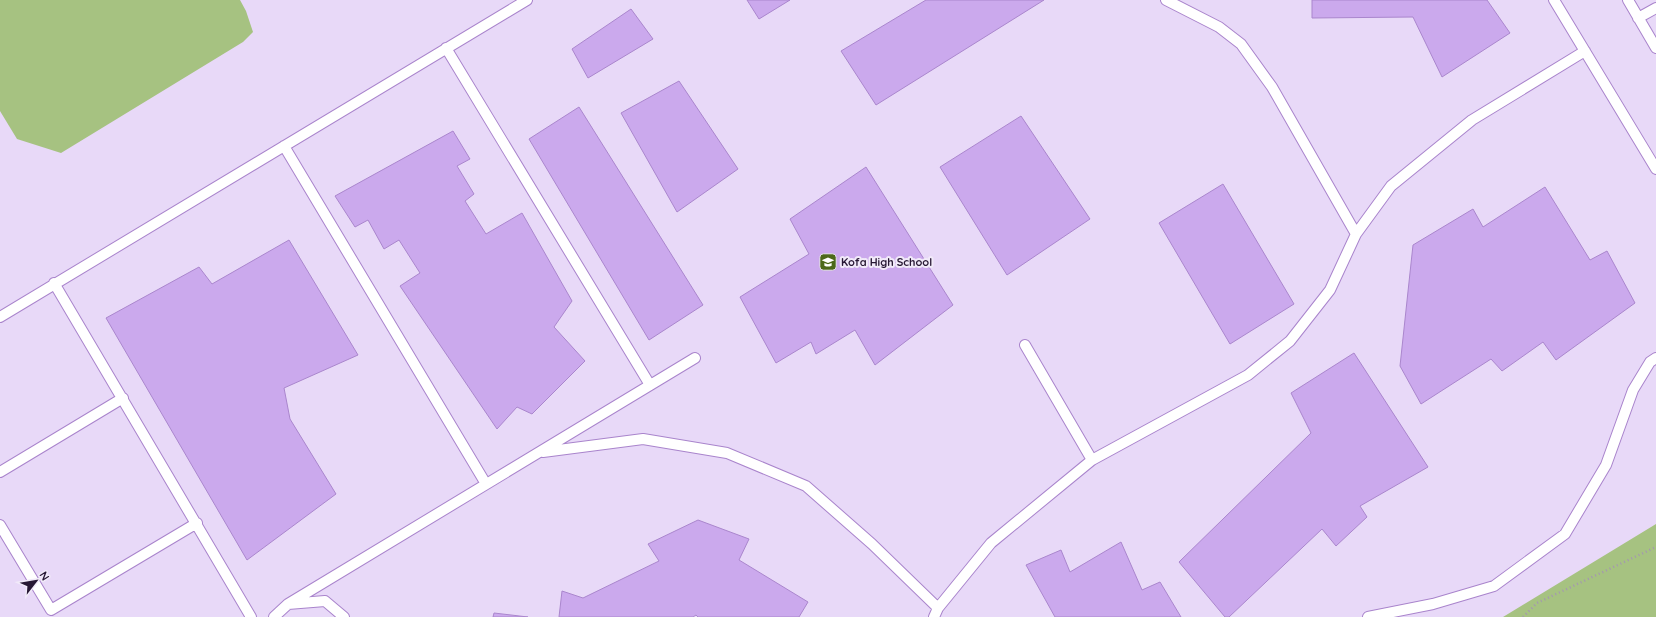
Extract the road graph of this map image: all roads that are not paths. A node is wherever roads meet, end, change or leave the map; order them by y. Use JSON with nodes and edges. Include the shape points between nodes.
{"nodes":[{"id":1,"x":527,"y":0,"type":"edge"},
{"id":2,"x":1166,"y":0,"type":"edge"},
{"id":3,"x":1554,"y":0,"type":"edge"},
{"id":4,"x":1628,"y":0,"type":"edge"},
{"id":5,"x":1656,"y":8,"type":"edge"},
{"id":6,"x":1638,"y":18,"type":"junction"},
{"id":7,"x":446,"y":48,"type":"junction"},
{"id":8,"x":1656,"y":48,"type":"edge"},
{"id":9,"x":1585,"y":51,"type":"junction"},
{"id":10,"x":284,"y":146,"type":"junction"},
{"id":11,"x":1656,"y":169,"type":"edge"},
{"id":12,"x":1356,"y":234,"type":"junction"},
{"id":13,"x":54,"y":283,"type":"junction"},
{"id":14,"x":0,"y":317,"type":"edge"},
{"id":15,"x":1025,"y":345,"type":"dead end"},
{"id":16,"x":695,"y":358,"type":"dead end"},
{"id":17,"x":1656,"y":358,"type":"edge"},
{"id":18,"x":650,"y":385,"type":"junction"},
{"id":19,"x":123,"y":398,"type":"junction"},
{"id":20,"x":539,"y":452,"type":"junction"},
{"id":21,"x":1092,"y":460,"type":"junction"},
{"id":22,"x":0,"y":472,"type":"edge"},
{"id":23,"x":486,"y":484,"type":"junction"},
{"id":24,"x":197,"y":522,"type":"junction"},
{"id":25,"x":0,"y":525,"type":"edge"},
{"id":26,"x":288,"y":604,"type":"junction"},
{"id":27,"x":936,"y":612,"type":"edge"},
{"id":28,"x":251,"y":617,"type":"edge"},
{"id":29,"x":274,"y":617,"type":"edge"},
{"id":30,"x":344,"y":617,"type":"edge"},
{"id":31,"x":1368,"y":617,"type":"edge"}],
"edges":[{"from":1,"to":7,"type":"lane"},
{"from":2,"to":12,"type":"lane","via":[[1220,28],[1241,44],[1272,87]]},
{"from":3,"to":9,"type":"lane"},
{"from":4,"to":6,"type":"lane"},
{"from":5,"to":6,"type":"lane"},
{"from":6,"to":8,"type":"lane"},
{"from":7,"to":10,"type":"lane"},
{"from":7,"to":18,"type":"lane"},
{"from":9,"to":11,"type":"lane"},
{"from":9,"to":12,"type":"lane","via":[[1467,125],[1391,186]]},
{"from":10,"to":13,"type":"lane"},
{"from":10,"to":23,"type":"lane"},
{"from":12,"to":21,"type":"lane","via":[[1330,290],[1290,341],[1248,375]]},
{"from":13,"to":14,"type":"lane"},
{"from":13,"to":19,"type":"lane"},
{"from":15,"to":21,"type":"lane"},
{"from":16,"to":18,"type":"lane"},
{"from":17,"to":31,"type":"lane","via":[[1650,362],[1633,390],[1606,465],[1565,534],[1494,586],[1433,604]]},
{"from":18,"to":20,"type":"lane"},
{"from":19,"to":22,"type":"lane"},
{"from":19,"to":24,"type":"lane"},
{"from":20,"to":23,"type":"lane"},
{"from":20,"to":27,"type":"lane","via":[[643,439],[727,453],[806,486],[872,544]]},
{"from":21,"to":27,"type":"lane","via":[[992,542]]},
{"from":23,"to":26,"type":"lane"},
{"from":24,"to":25,"type":"lane","via":[[51,610]]},
{"from":24,"to":28,"type":"lane"},
{"from":26,"to":29,"type":"lane"},
{"from":26,"to":30,"type":"lane","via":[[325,601]]}]}
